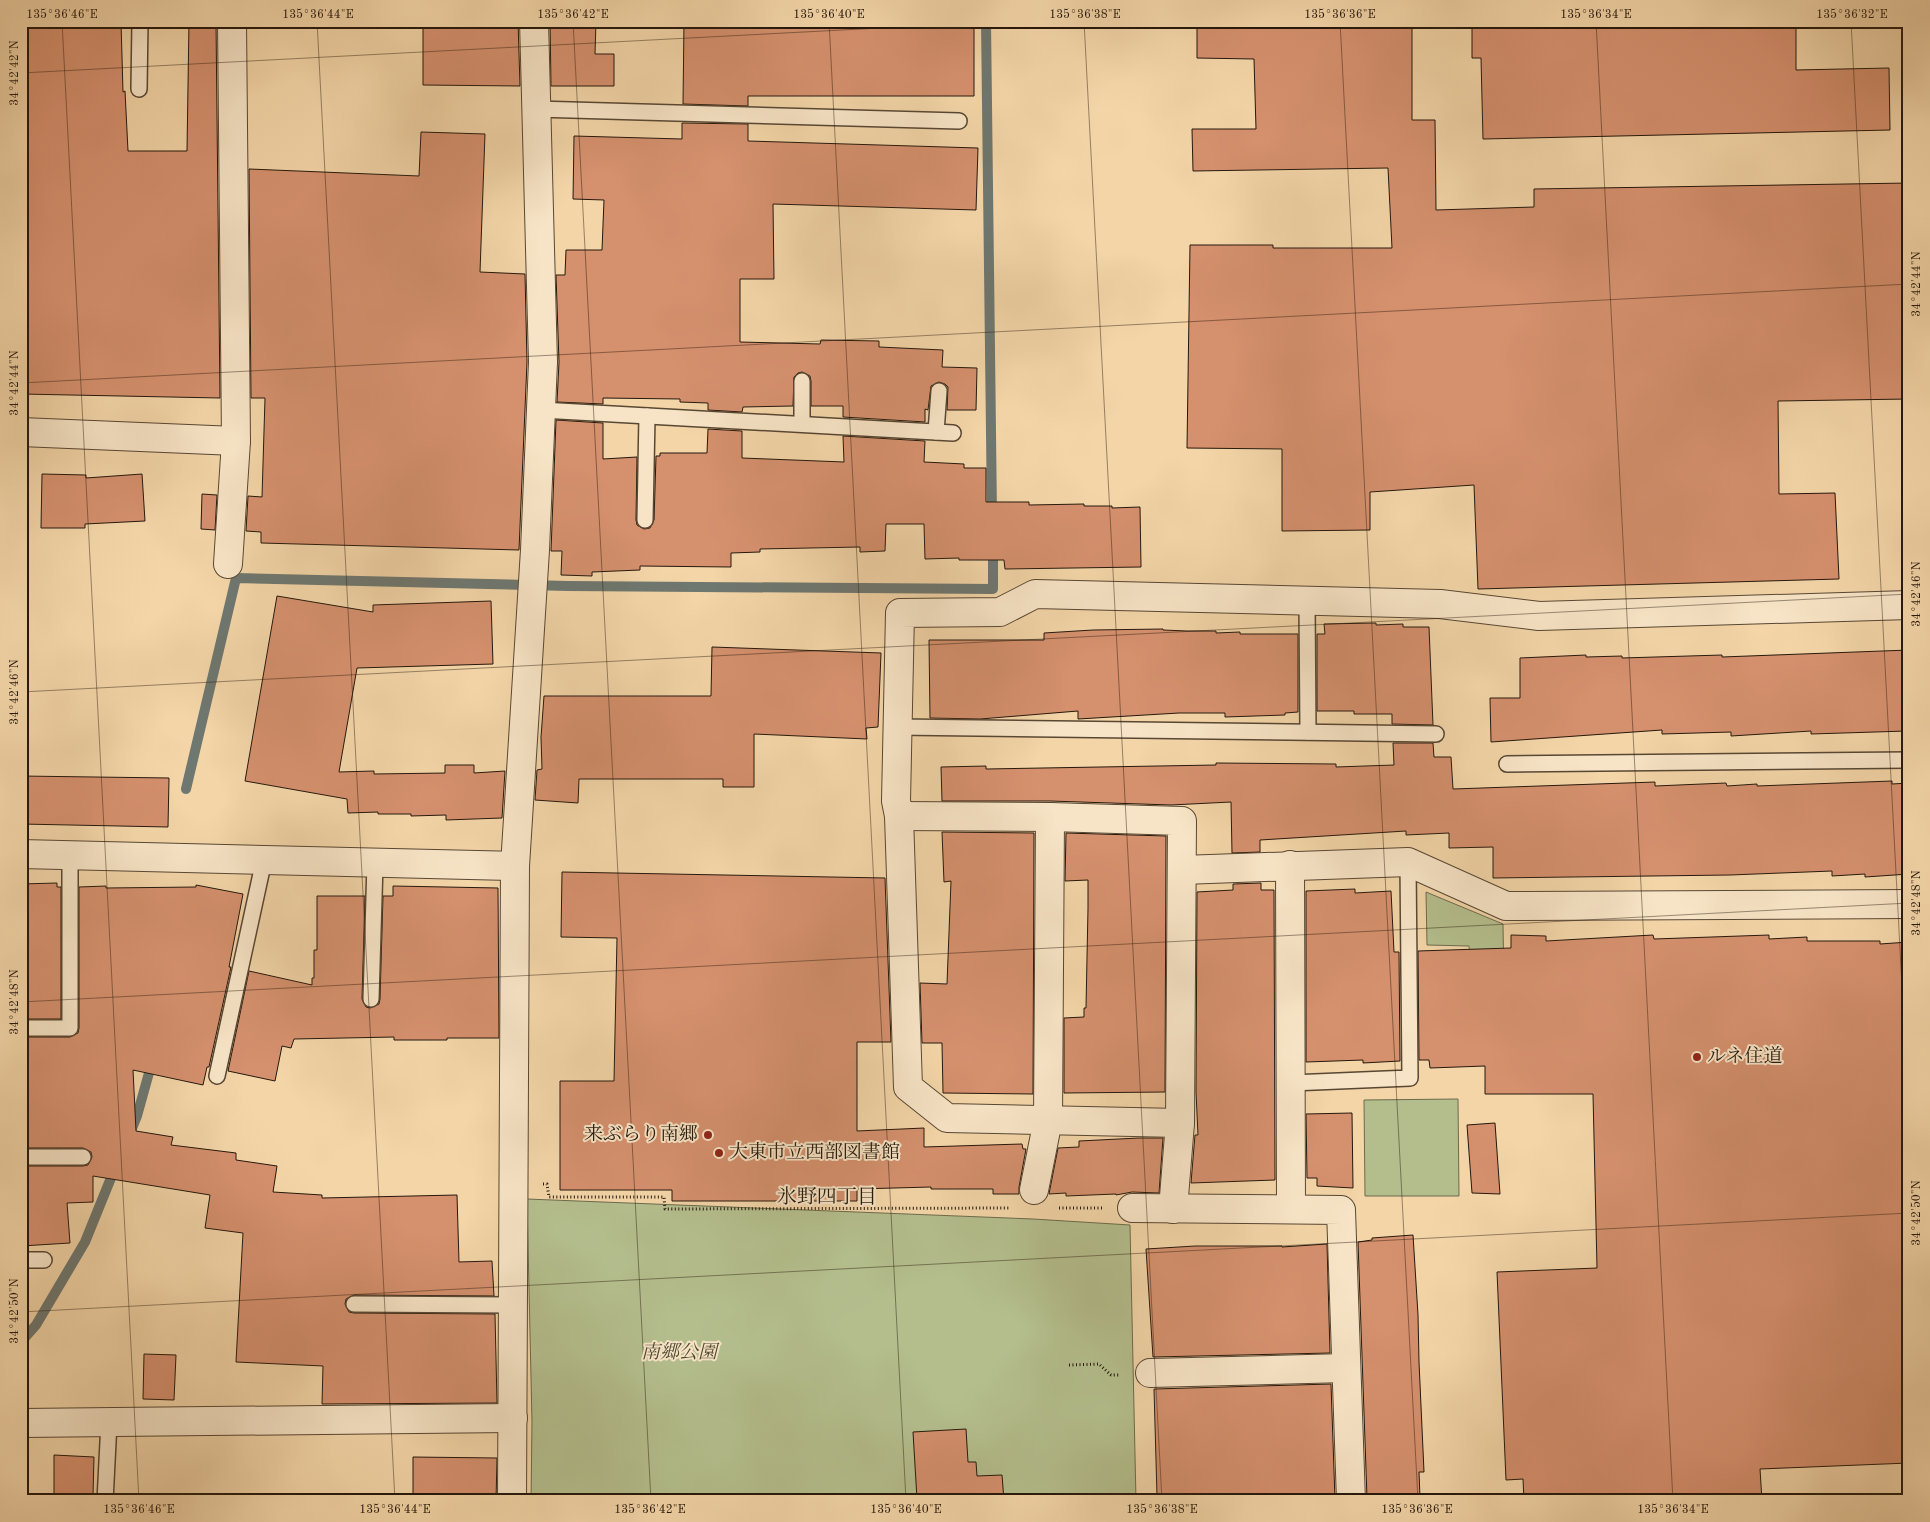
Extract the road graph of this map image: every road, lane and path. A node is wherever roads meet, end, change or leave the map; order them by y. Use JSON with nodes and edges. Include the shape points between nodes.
{"nodes":[{"id":1,"x":140,"y":21,"type":"edge"},
{"id":2,"x":232,"y":21,"type":"edge"},
{"id":3,"x":534,"y":21,"type":"edge"},
{"id":4,"x":139,"y":89,"type":"dead end"},
{"id":5,"x":536,"y":110,"type":"junction"},
{"id":6,"x":959,"y":121,"type":"dead end"},
{"id":7,"x":802,"y":381,"type":"dead end"},
{"id":8,"x":939,"y":391,"type":"dead end"},
{"id":9,"x":541,"y":410,"type":"junction"},
{"id":10,"x":646,"y":416,"type":"junction"},
{"id":11,"x":802,"y":424,"type":"junction"},
{"id":12,"x":21,"y":432,"type":"edge"},
{"id":13,"x":936,"y":432,"type":"junction"},
{"id":14,"x":953,"y":433,"type":"dead end"},
{"id":15,"x":236,"y":441,"type":"junction"},
{"id":16,"x":645,"y":520,"type":"dead end"},
{"id":17,"x":228,"y":564,"type":"dead end"},
{"id":18,"x":1307,"y":601,"type":"junction"},
{"id":19,"x":1909,"y":605,"type":"edge"},
{"id":20,"x":897,"y":728,"type":"junction"},
{"id":21,"x":1308,"y":732,"type":"junction"},
{"id":22,"x":1436,"y":734,"type":"dead end"},
{"id":23,"x":1909,"y":760,"type":"edge"},
{"id":24,"x":1507,"y":764,"type":"dead end"},
{"id":25,"x":899,"y":816,"type":"junction"},
{"id":26,"x":1050,"y":817,"type":"junction"},
{"id":27,"x":21,"y":854,"type":"edge"},
{"id":28,"x":70,"y":856,"type":"junction"},
{"id":29,"x":264,"y":860,"type":"junction"},
{"id":30,"x":1408,"y":862,"type":"junction"},
{"id":31,"x":375,"y":863,"type":"junction"},
{"id":32,"x":1290,"y":865,"type":"junction"},
{"id":33,"x":515,"y":866,"type":"junction"},
{"id":34,"x":1182,"y":870,"type":"junction"},
{"id":35,"x":1909,"y":904,"type":"edge"},
{"id":36,"x":371,"y":999,"type":"dead end"},
{"id":37,"x":21,"y":1028,"type":"edge"},
{"id":38,"x":217,"y":1076,"type":"dead end"},
{"id":39,"x":1291,"y":1083,"type":"junction"},
{"id":40,"x":1048,"y":1120,"type":"junction"},
{"id":41,"x":1180,"y":1123,"type":"junction"},
{"id":42,"x":21,"y":1157,"type":"edge"},
{"id":43,"x":84,"y":1157,"type":"dead end"},
{"id":44,"x":513,"y":1184,"type":"junction"},
{"id":45,"x":1043,"y":1199,"type":"joint"},
{"id":46,"x":1013,"y":1208,"type":"dead end"},
{"id":47,"x":1132,"y":1208,"type":"joint"},
{"id":48,"x":1173,"y":1209,"type":"junction"},
{"id":49,"x":1291,"y":1210,"type":"junction"},
{"id":50,"x":21,"y":1260,"type":"edge"},
{"id":51,"x":44,"y":1260,"type":"dead end"},
{"id":52,"x":354,"y":1304,"type":"dead end"},
{"id":53,"x":513,"y":1305,"type":"junction"},
{"id":54,"x":1070,"y":1365,"type":"dead end"},
{"id":55,"x":1346,"y":1368,"type":"junction"},
{"id":56,"x":1150,"y":1373,"type":"joint"},
{"id":57,"x":513,"y":1418,"type":"junction"},
{"id":58,"x":109,"y":1422,"type":"junction"},
{"id":59,"x":21,"y":1423,"type":"edge"},
{"id":60,"x":105,"y":1501,"type":"edge"},
{"id":61,"x":512,"y":1501,"type":"edge"},
{"id":62,"x":1351,"y":1501,"type":"edge"}],
"edges":[{"from":1,"to":4,"type":"lane"},
{"from":2,"to":15,"type":"street"},
{"from":3,"to":5,"type":"street"},
{"from":5,"to":6,"type":"lane"},
{"from":5,"to":9,"type":"street","via":[[543,362]]},
{"from":7,"to":11,"type":"lane"},
{"from":8,"to":13,"type":"lane"},
{"from":9,"to":10,"type":"lane"},
{"from":9,"to":33,"type":"street"},
{"from":10,"to":11,"type":"lane"},
{"from":10,"to":16,"type":"lane"},
{"from":11,"to":13,"type":"lane"},
{"from":12,"to":15,"type":"street"},
{"from":13,"to":14,"type":"lane"},
{"from":15,"to":17,"type":"street"},
{"from":18,"to":19,"type":"street","via":[[1440,604],[1539,616]]},
{"from":18,"to":20,"type":"street","via":[[1036,594],[1000,612],[900,612]]},
{"from":18,"to":21,"type":"lane"},
{"from":20,"to":21,"type":"lane"},
{"from":20,"to":25,"type":"street","via":[[896,800]]},
{"from":21,"to":22,"type":"lane"},
{"from":23,"to":24,"type":"lane"},
{"from":25,"to":26,"type":"street"},
{"from":25,"to":40,"type":"street","via":[[908,1087],[946,1118]]},
{"from":26,"to":34,"type":"street","via":[[1182,821]]},
{"from":26,"to":40,"type":"street"},
{"from":27,"to":28,"type":"street"},
{"from":28,"to":29,"type":"street"},
{"from":28,"to":37,"type":"lane","via":[[70,1028]]},
{"from":29,"to":31,"type":"street"},
{"from":29,"to":38,"type":"lane"},
{"from":30,"to":32,"type":"street"},
{"from":30,"to":35,"type":"street","via":[[1506,906]]},
{"from":30,"to":39,"type":"lane","via":[[1410,1078]]},
{"from":31,"to":33,"type":"street"},
{"from":31,"to":36,"type":"lane"},
{"from":32,"to":34,"type":"street"},
{"from":32,"to":39,"type":"street"},
{"from":33,"to":44,"type":"street"},
{"from":34,"to":41,"type":"street"},
{"from":39,"to":49,"type":"street"},
{"from":40,"to":41,"type":"street"},
{"from":40,"to":45,"type":"street"},
{"from":41,"to":48,"type":"street"},
{"from":42,"to":43,"type":"lane"},
{"from":44,"to":46,"type":"path","via":[[547,1184],[549,1196],[664,1197],[665,1209]]},
{"from":44,"to":53,"type":"street"},
{"from":45,"to":47,"type":"path"},
{"from":47,"to":48,"type":"street"},
{"from":48,"to":49,"type":"street"},
{"from":49,"to":55,"type":"street","via":[[1341,1210]]},
{"from":50,"to":51,"type":"lane"},
{"from":52,"to":53,"type":"lane"},
{"from":53,"to":57,"type":"street"},
{"from":54,"to":56,"type":"path","via":[[1099,1364],[1111,1375]]},
{"from":55,"to":56,"type":"street"},
{"from":55,"to":62,"type":"street"},
{"from":57,"to":58,"type":"street"},
{"from":57,"to":61,"type":"street"},
{"from":58,"to":59,"type":"street"},
{"from":58,"to":60,"type":"lane"}]}
